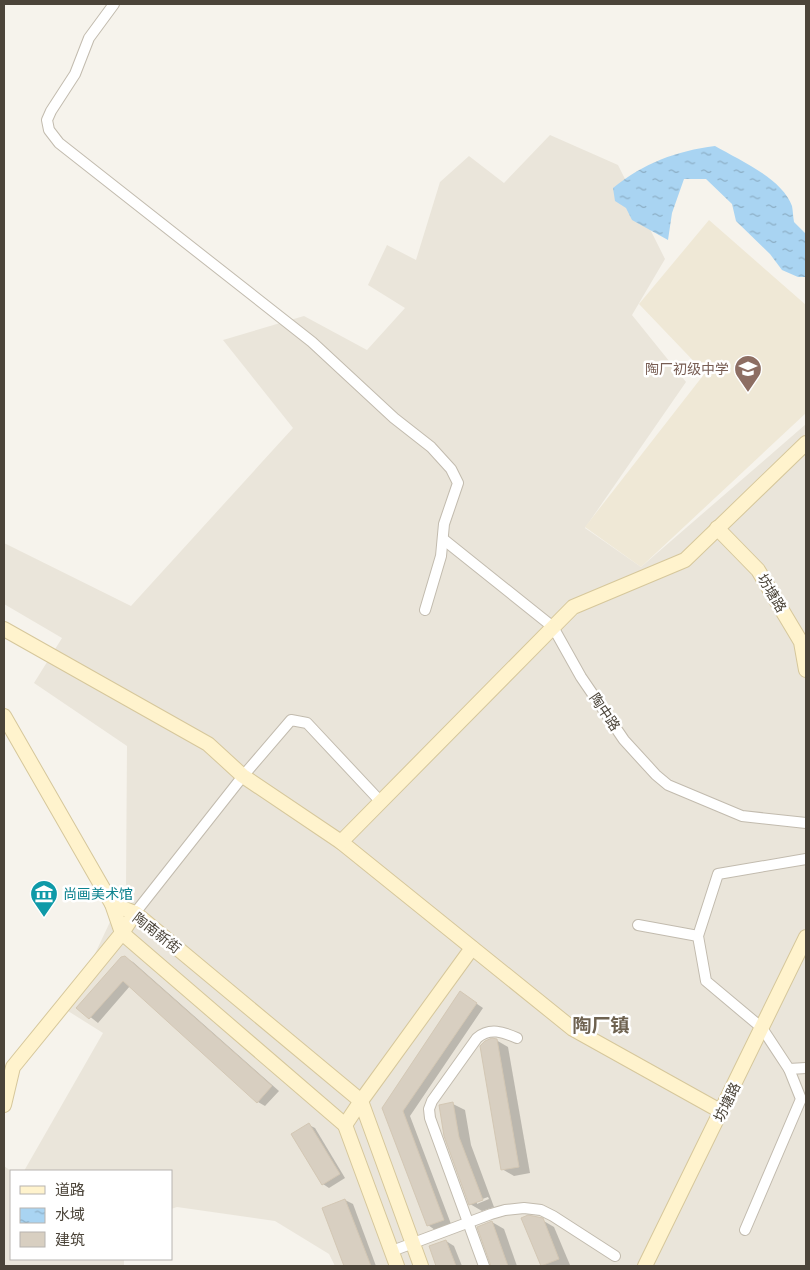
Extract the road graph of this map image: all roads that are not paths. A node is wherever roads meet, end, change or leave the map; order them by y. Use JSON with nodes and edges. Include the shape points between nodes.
{"nodes":[{"id":1,"x":114,"y":4,"type":"edge"},
{"id":2,"x":806,"y":443,"type":"edge"},
{"id":3,"x":717,"y":528,"type":"junction"},
{"id":4,"x":443,"y":540,"type":"junction"},
{"id":5,"x":425,"y":610,"type":"dead end"},
{"id":6,"x":554,"y":627,"type":"junction"},
{"id":7,"x":4,"y":629,"type":"edge"},
{"id":8,"x":806,"y":670,"type":"edge"},
{"id":9,"x":4,"y":716,"type":"edge"},
{"id":10,"x":243,"y":776,"type":"junction"},
{"id":11,"x":381,"y":802,"type":"junction"},
{"id":12,"x":806,"y":823,"type":"edge"},
{"id":13,"x":341,"y":842,"type":"junction"},
{"id":14,"x":806,"y":859,"type":"edge"},
{"id":15,"x":112,"y":904,"type":"junction"},
{"id":16,"x":135,"y":914,"type":"junction"},
{"id":17,"x":638,"y":926,"type":"dead end"},
{"id":18,"x":122,"y":932,"type":"junction"},
{"id":19,"x":698,"y":936,"type":"junction"},
{"id":20,"x":806,"y":937,"type":"edge"},
{"id":21,"x":472,"y":948,"type":"junction"},
{"id":22,"x":762,"y":1028,"type":"junction"},
{"id":23,"x":517,"y":1038,"type":"dead end"},
{"id":24,"x":806,"y":1068,"type":"edge"},
{"id":25,"x":789,"y":1069,"type":"junction"},
{"id":26,"x":360,"y":1101,"type":"junction"},
{"id":27,"x":4,"y":1105,"type":"edge"},
{"id":28,"x":722,"y":1112,"type":"junction"},
{"id":29,"x":345,"y":1125,"type":"junction"},
{"id":30,"x":468,"y":1222,"type":"junction"},
{"id":31,"x":745,"y":1230,"type":"dead end"},
{"id":32,"x":412,"y":1243,"type":"junction"},
{"id":33,"x":392,"y":1251,"type":"junction"},
{"id":34,"x":615,"y":1256,"type":"dead end"},
{"id":35,"x":397,"y":1266,"type":"edge"},
{"id":36,"x":421,"y":1266,"type":"edge"},
{"id":37,"x":484,"y":1266,"type":"edge"},
{"id":38,"x":645,"y":1266,"type":"edge"}],
"edges":[{"from":1,"to":4,"type":"street","via":[[89,38],[75,74],[51,111],[49,130],[59,143],[312,342],[394,418],[431,447],[451,469],[458,483],[444,524]]},
{"from":2,"to":3,"type":"street"},
{"from":3,"to":6,"type":"street","via":[[685,560],[573,607]]},
{"from":3,"to":8,"type":"street","name":"坊塘路","via":[[758,570],[801,642]]},
{"from":4,"to":5,"type":"street"},
{"from":4,"to":6,"type":"street","name":"陶中路"},
{"from":6,"to":11,"type":"street"},
{"from":6,"to":12,"type":"street","name":"陶中路","via":[[581,678],[624,740],[668,785],[742,816]]},
{"from":7,"to":10,"type":"street","via":[[208,744]]},
{"from":9,"to":15,"type":"street"},
{"from":10,"to":11,"type":"street","via":[[291,720],[307,723]]},
{"from":10,"to":13,"type":"street"},
{"from":10,"to":16,"type":"street"},
{"from":11,"to":13,"type":"street"},
{"from":13,"to":21,"type":"street"},
{"from":14,"to":19,"type":"street","via":[[718,874]]},
{"from":15,"to":16,"type":"street","name":"陶南新街"},
{"from":15,"to":18,"type":"street","name":"陶南新街"},
{"from":16,"to":18,"type":"street"},
{"from":16,"to":26,"type":"street","name":"陶南新街"},
{"from":17,"to":19,"type":"street"},
{"from":18,"to":27,"type":"street","via":[[13,1067]]},
{"from":18,"to":29,"type":"street","name":"陶南新街"},
{"from":19,"to":22,"type":"street","via":[[706,982]]},
{"from":20,"to":22,"type":"street","name":"坊塘路"},
{"from":21,"to":26,"type":"street"},
{"from":21,"to":28,"type":"street","via":[[573,1028]]},
{"from":22,"to":25,"type":"street"},
{"from":22,"to":28,"type":"street","name":"坊塘路"},
{"from":23,"to":30,"type":"street","via":[[498,1031],[477,1038],[429,1109]]},
{"from":24,"to":25,"type":"street"},
{"from":25,"to":31,"type":"street","via":[[801,1099]]},
{"from":26,"to":29,"type":"street"},
{"from":26,"to":32,"type":"street"},
{"from":28,"to":38,"type":"street","name":"坊塘路"},
{"from":29,"to":33,"type":"street","name":"陶南新街"},
{"from":30,"to":32,"type":"street"},
{"from":30,"to":34,"type":"street","via":[[505,1210],[541,1210]]},
{"from":30,"to":37,"type":"street"},
{"from":32,"to":33,"type":"street"},
{"from":32,"to":36,"type":"street"},
{"from":33,"to":35,"type":"street","name":"陶南新街"}]}
